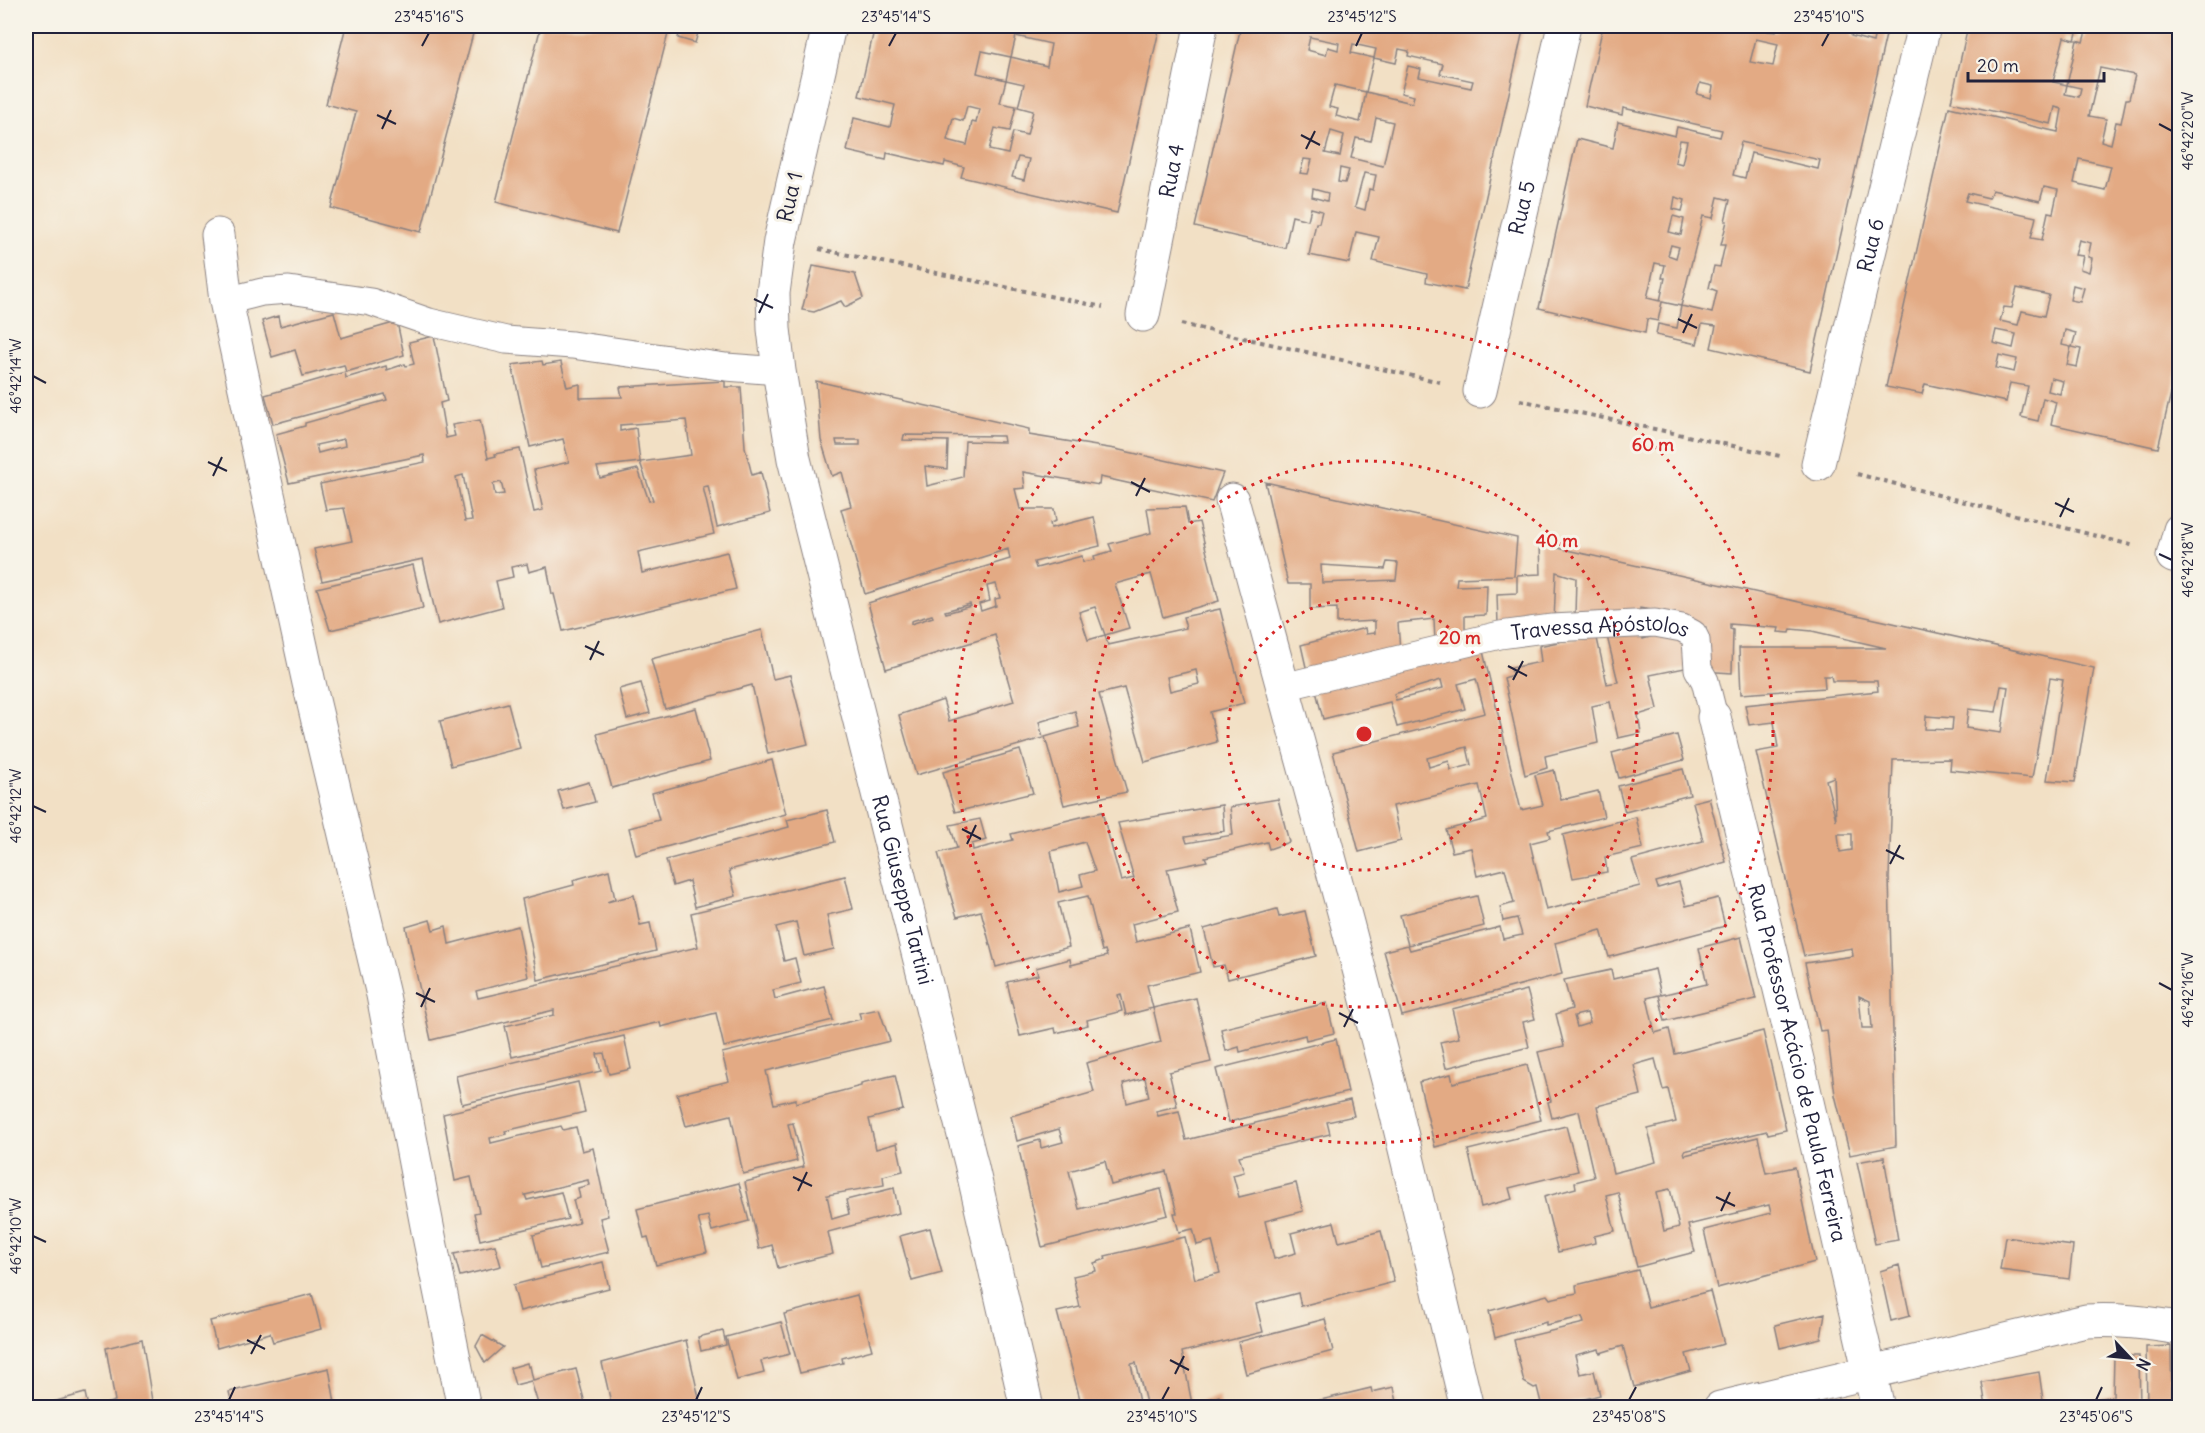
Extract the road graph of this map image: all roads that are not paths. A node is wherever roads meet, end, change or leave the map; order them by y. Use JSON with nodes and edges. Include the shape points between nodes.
{"nodes":[{"id":1,"x":829,"y":26,"type":"edge"},
{"id":2,"x":1201,"y":26,"type":"edge"},
{"id":3,"x":1564,"y":26,"type":"edge"},
{"id":4,"x":1924,"y":26,"type":"edge"},
{"id":5,"x":218,"y":235,"type":"dead end"},
{"id":6,"x":226,"y":301,"type":"junction"},
{"id":7,"x":1143,"y":315,"type":"dead end"},
{"id":8,"x":779,"y":371,"type":"junction"},
{"id":9,"x":1480,"y":391,"type":"dead end"},
{"id":10,"x":1818,"y":464,"type":"dead end"},
{"id":11,"x":1232,"y":500,"type":"dead end"},
{"id":12,"x":1283,"y":687,"type":"junction"},
{"id":13,"x":1714,"y":717,"type":"joint"},
{"id":14,"x":2180,"y":1328,"type":"edge"},
{"id":15,"x":1869,"y":1373,"type":"junction"},
{"id":16,"x":464,"y":1407,"type":"edge"},
{"id":17,"x":1027,"y":1407,"type":"edge"},
{"id":18,"x":1467,"y":1407,"type":"edge"},
{"id":19,"x":1720,"y":1407,"type":"edge"},
{"id":20,"x":1878,"y":1407,"type":"edge"}],
"edges":[{"from":1,"to":8,"type":"street","name":"Rua 1","via":[[780,241],[774,294]]},
{"from":2,"to":7,"type":"street","name":"Rua 4"},
{"from":3,"to":9,"type":"street","name":"Rua 5"},
{"from":4,"to":10,"type":"street","name":"Rua 6"},
{"from":5,"to":6,"type":"street"},
{"from":6,"to":8,"type":"lane","via":[[262,292],[288,291],[371,302],[429,322],[506,340]]},
{"from":6,"to":16,"type":"street","via":[[309,682],[384,995]]},
{"from":8,"to":17,"type":"street","name":"Rua Giuseppe Tartini","via":[[794,459],[971,1162]]},
{"from":11,"to":12,"type":"street"},
{"from":12,"to":13,"type":"lane","name":"Travessa Apóstolos","via":[[1500,635],[1576,626],[1655,623],[1693,634],[1698,669]]},
{"from":12,"to":18,"type":"street","via":[[1394,1102]]},
{"from":13,"to":15,"type":"street","name":"Rua Professor Acácio de Paula Ferreira"},
{"from":14,"to":15,"type":"street","via":[[2144,1322],[2086,1321]]},
{"from":15,"to":19,"type":"street"},
{"from":15,"to":20,"type":"street","name":"Rua Professor Acácio de Paula Ferreira"}]}
